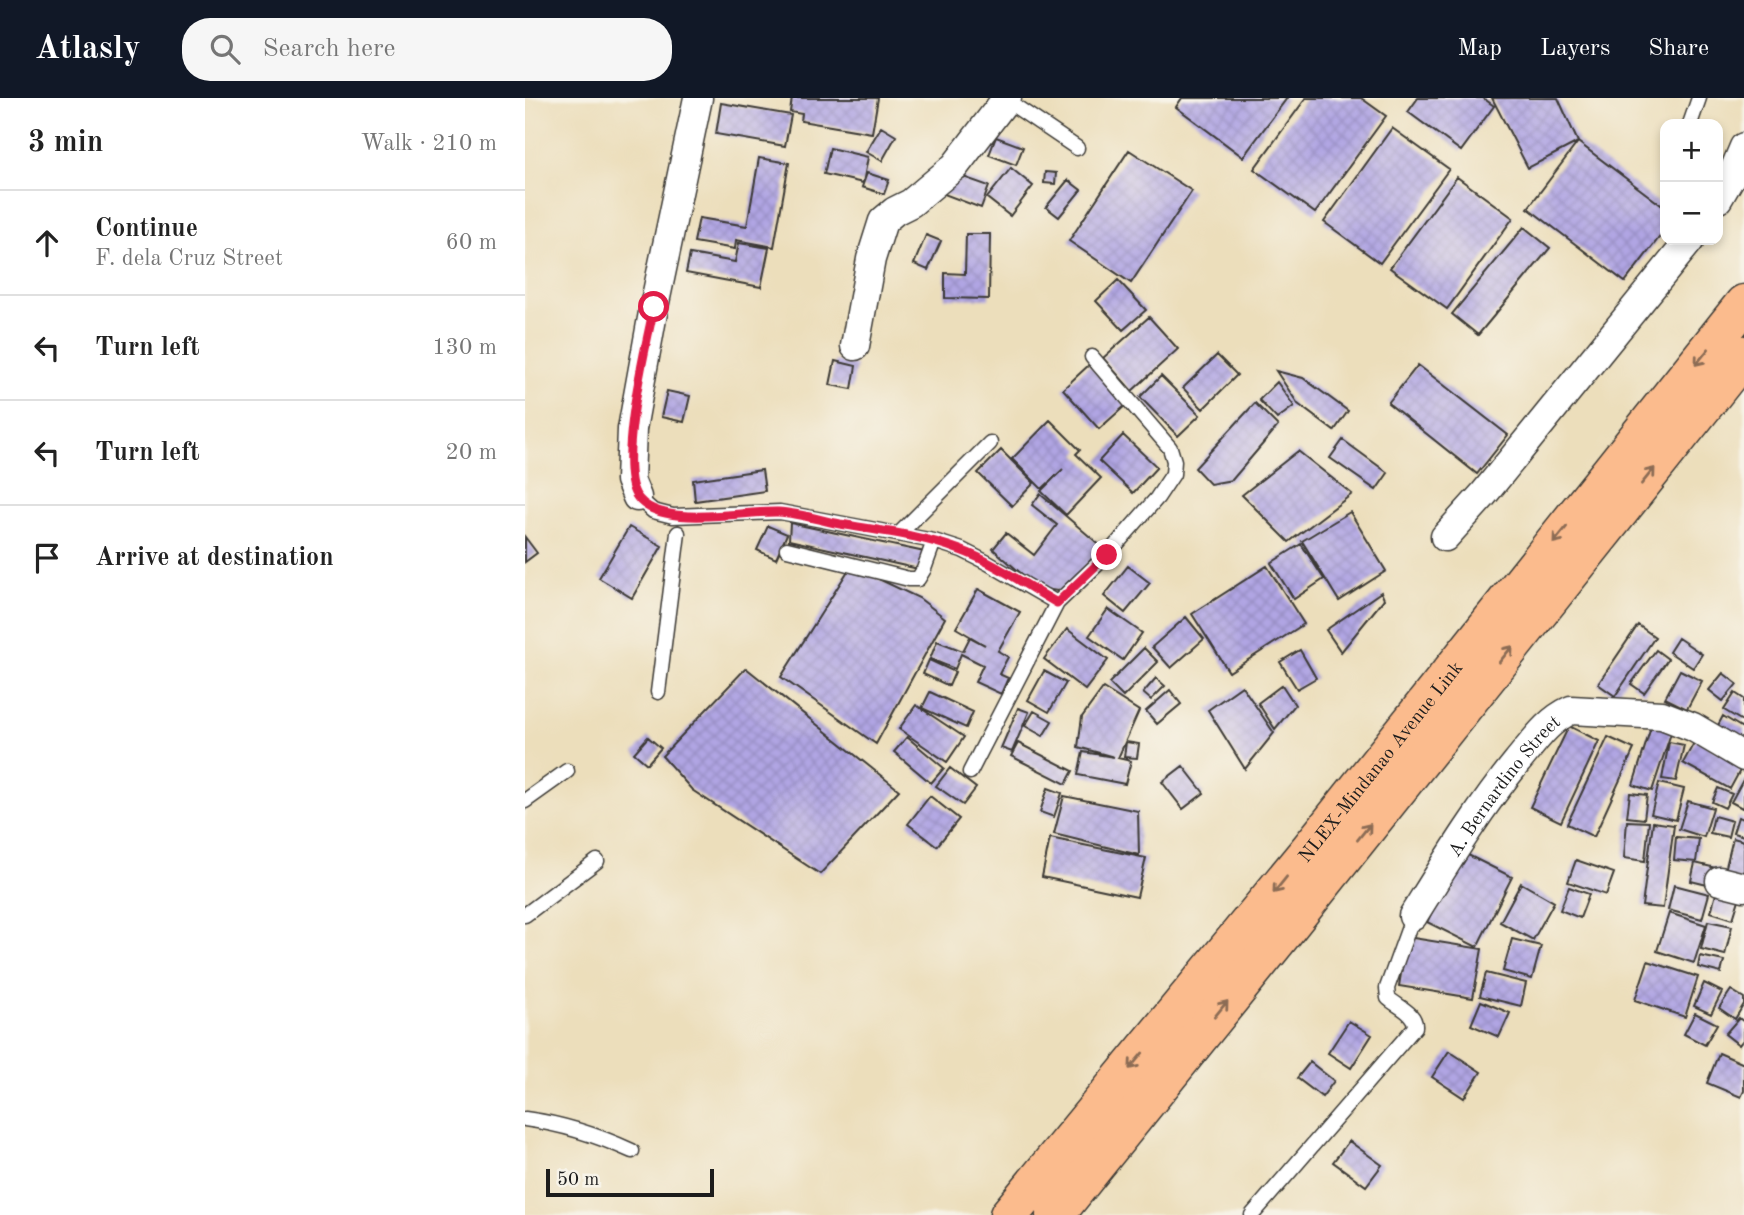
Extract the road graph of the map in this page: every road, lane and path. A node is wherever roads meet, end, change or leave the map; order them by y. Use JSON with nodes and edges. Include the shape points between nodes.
{"nodes":[{"id":1,"x":698,"y":98,"type":"edge"},
{"id":2,"x":1699,"y":98,"type":"edge"},
{"id":3,"x":1007,"y":99,"type":"edge"},
{"id":4,"x":1692,"y":119,"type":"edge"},
{"id":5,"x":1744,"y":146,"type":"edge"},
{"id":6,"x":1076,"y":148,"type":"dead end"},
{"id":7,"x":1723,"y":190,"type":"edge"},
{"id":8,"x":1686,"y":245,"type":"edge"},
{"id":9,"x":1744,"y":304,"type":"edge"},
{"id":10,"x":855,"y":346,"type":"dead end"},
{"id":11,"x":1744,"y":355,"type":"edge"},
{"id":12,"x":1092,"y":357,"type":"dead end"},
{"id":13,"x":990,"y":443,"type":"dead end"},
{"id":14,"x":637,"y":497,"type":"joint"},
{"id":15,"x":678,"y":533,"type":"dead end"},
{"id":16,"x":899,"y":534,"type":"junction"},
{"id":17,"x":1445,"y":537,"type":"dead end"},
{"id":18,"x":934,"y":541,"type":"junction"},
{"id":19,"x":787,"y":549,"type":"dead end"},
{"id":20,"x":1057,"y":603,"type":"junction"},
{"id":21,"x":658,"y":692,"type":"dead end"},
{"id":22,"x":1744,"y":757,"type":"edge"},
{"id":23,"x":567,"y":771,"type":"dead end"},
{"id":24,"x":970,"y":772,"type":"dead end"},
{"id":25,"x":525,"y":801,"type":"edge"},
{"id":26,"x":597,"y":861,"type":"dead end"},
{"id":27,"x":525,"y":915,"type":"edge"},
{"id":28,"x":1413,"y":916,"type":"joint"},
{"id":29,"x":1178,"y":1061,"type":"junction"},
{"id":30,"x":525,"y":1119,"type":"edge"},
{"id":31,"x":632,"y":1151,"type":"dead end"},
{"id":32,"x":1009,"y":1215,"type":"edge"},
{"id":33,"x":1055,"y":1215,"type":"edge"},
{"id":34,"x":1077,"y":1215,"type":"edge"},
{"id":35,"x":1252,"y":1215,"type":"edge"}],
"edges":[{"from":1,"to":14,"type":"street","via":[[632,429],[630,480]]},
{"from":2,"to":4,"type":"lane"},
{"from":3,"to":6,"type":"lane"},
{"from":3,"to":10,"type":"street","via":[[955,166],[883,221]]},
{"from":5,"to":7,"type":"street"},
{"from":8,"to":17,"type":"street"},
{"from":9,"to":32,"type":"highway","name":"NLEX-Mindanao Avenue Link","one_way":true,"via":[[1310,849]]},
{"from":29,"to":11,"type":"highway","name":"NLEX-Mindanao Avenue Link","one_way":true},
{"from":12,"to":20,"type":"lane","via":[[1170,448],[1173,474],[1115,546]]},
{"from":13,"to":16,"type":"lane"},
{"from":14,"to":16,"type":"lane","via":[[653,511],[673,516],[780,512]]},
{"from":15,"to":21,"type":"lane"},
{"from":16,"to":18,"type":"lane"},
{"from":18,"to":19,"type":"lane","via":[[918,579]]},
{"from":18,"to":20,"type":"lane","via":[[988,563]]},
{"from":20,"to":24,"type":"lane"},
{"from":22,"to":28,"type":"street","name":"A. Bernardino Street","via":[[1662,715],[1571,710],[1546,726],[1495,790]]},
{"from":23,"to":25,"type":"lane"},
{"from":26,"to":27,"type":"lane"},
{"from":28,"to":35,"type":"lane","via":[[1387,988],[1388,998],[1416,1020],[1415,1027]]},
{"from":29,"to":33,"type":"highway","name":"NLEX-Mindanao Avenue Link"},
{"from":29,"to":34,"type":"highway"},
{"from":30,"to":31,"type":"lane","via":[[564,1125]]}]}
